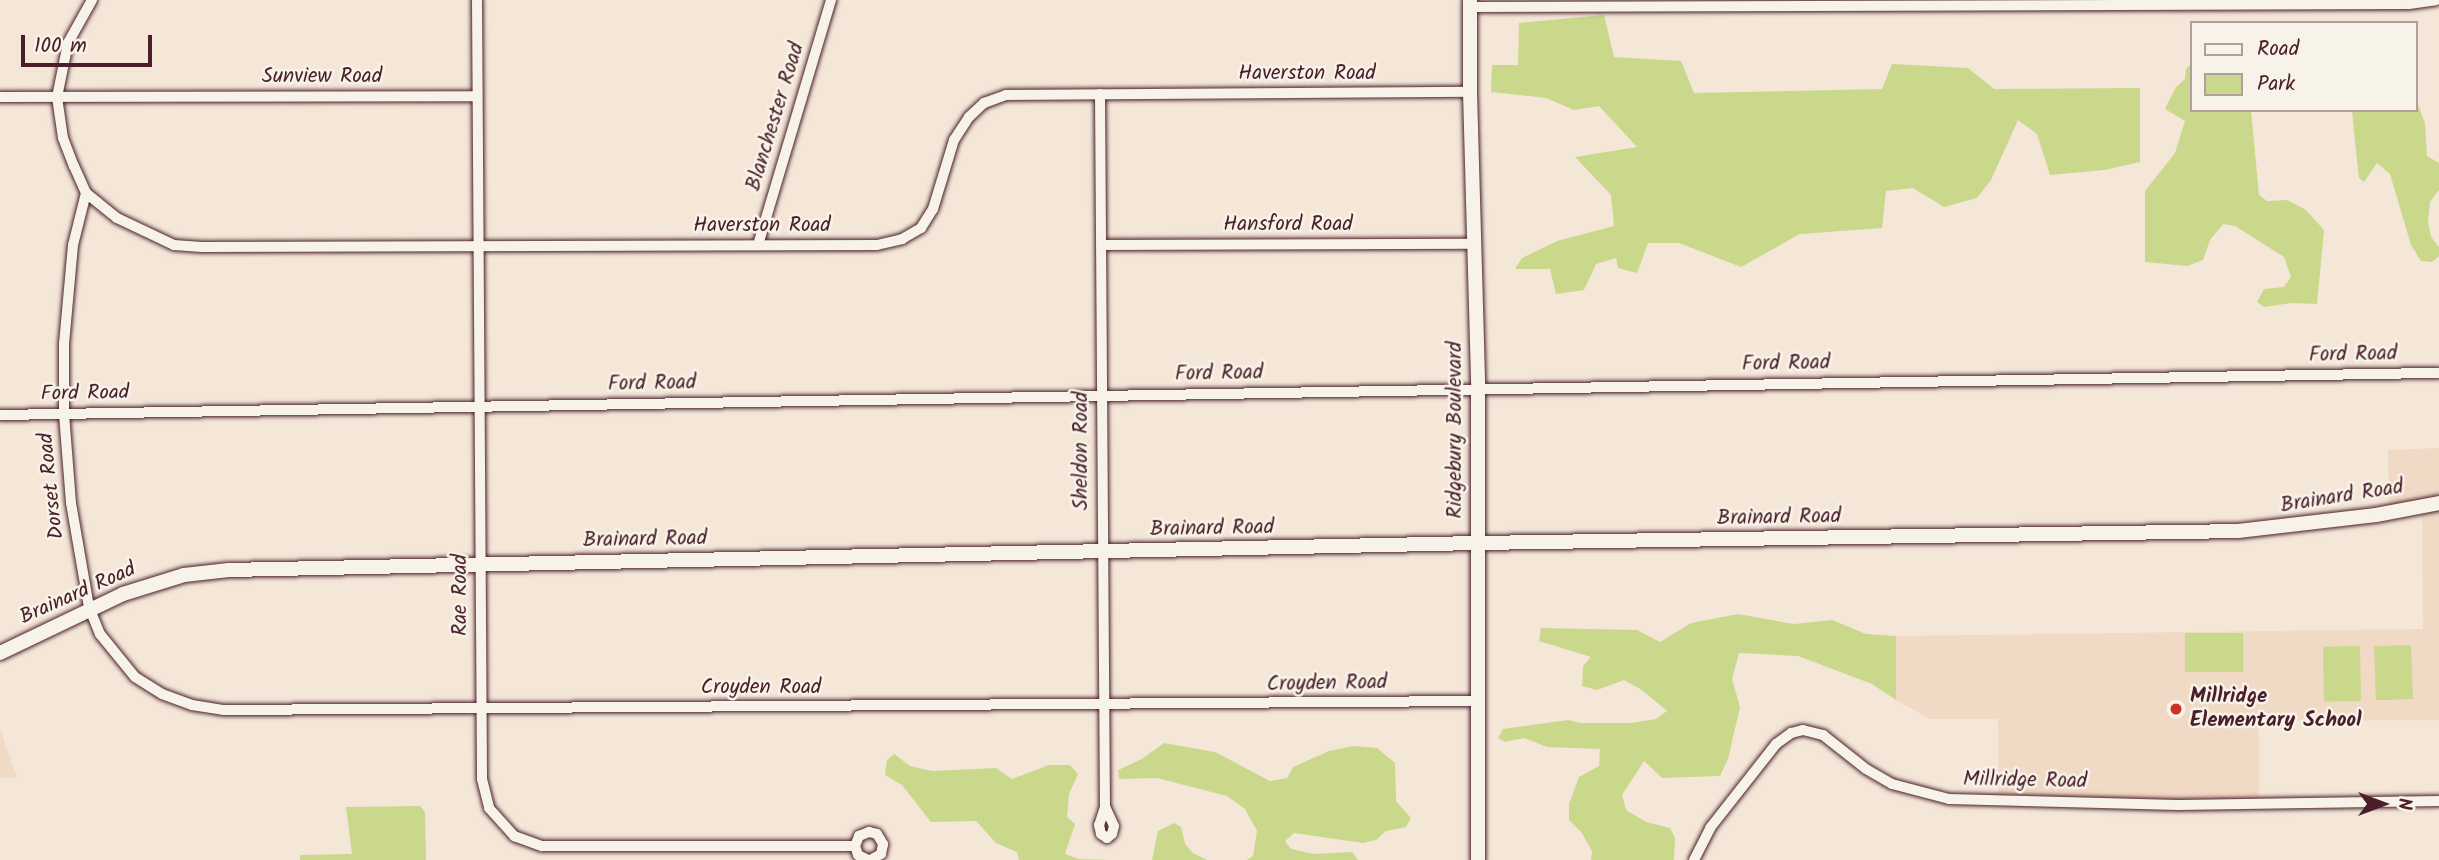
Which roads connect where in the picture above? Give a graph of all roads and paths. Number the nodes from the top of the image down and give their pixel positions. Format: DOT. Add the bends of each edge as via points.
graph roads {
  1 [pos="92,0"];
  2 [pos="477,0"];
  3 [pos="831,0"];
  4 [pos="2436,0"];
  5 [pos="1470,4"];
  6 [pos="1470,92"];
  7 [pos="1100,94"];
  8 [pos="476,96"];
  9 [pos="0,97"];
  10 [pos="57,97"];
  11 [pos="86,192"];
  12 [pos="1101,244"];
  13 [pos="1474,244"];
  14 [pos="477,245"];
  15 [pos="758,245"];
  16 [pos="2439,373"];
  17 [pos="1478,387"];
  18 [pos="1102,396"];
  19 [pos="479,406"];
  20 [pos="64,414"];
  21 [pos="0,415"];
  22 [pos="2439,503"];
  23 [pos="1478,543"];
  24 [pos="1102,553"];
  25 [pos="480,564"];
  26 [pos="89,607"];
  27 [pos="0,653"];
  28 [pos="1478,701"];
  29 [pos="1104,706"];
  30 [pos="481,708"];
  31 [pos="2439,801"];
  32 [pos="1105,807"];
  33 [pos="855,846"];
  34 [pos="869,860"];
  35 [pos="1478,860"];
  36 [pos="1693,860"];
  1 -- 10 [label="street, Haverston Road" via="68,43"];
  2 -- 8 [label="street, Rae Road"];
  3 -- 15 [label="street, Blanchester Road"];
  4 -- 5 [label="street" via="2392,4"];
  5 -- 6 [label="street, Ridgebury Boulevard"];
  6 -- 7 [label="street, Haverston Road"];
  6 -- 13 [label="street, Ridgebury Boulevard"];
  7 -- 12 [label="street, Sheldon Road"];
  7 -- 15 [label="street, Haverston Road" via="1006,95 984,103 954,140 933,209 921,228 902,239 877,245"];
  8 -- 10 [label="street, Sunview Road"];
  8 -- 14 [label="street, Rae Road"];
  9 -- 10 [label="street, Sunview Road"];
  10 -- 11 [label="street, Haverston Road" via="63,138"];
  11 -- 14 [label="street, Haverston Road" via="117,218 174,245"];
  11 -- 20 [label="street, Dorset Road" via="68,295"];
  12 -- 13 [label="street, Hansford Road"];
  12 -- 18 [label="street, Sheldon Road"];
  13 -- 17 [label="street, Ridgebury Boulevard"];
  14 -- 15 [label="street, Haverston Road"];
  14 -- 19 [label="street, Rae Road"];
  16 -- 17 [label="street, Ford Road"];
  17 -- 18 [label="street, Ford Road"];
  17 -- 23 [label="street, Ridgebury Boulevard"];
  18 -- 19 [label="street, Ford Road"];
  18 -- 24 [label="street, Sheldon Road"];
  19 -- 20 [label="street, Ford Road"];
  19 -- 25 [label="street, Rae Road"];
  20 -- 21 [label="street, Ford Road"];
  20 -- 26 [label="street, Dorset Road" via="71,503"];
  22 -- 23 [label="street, Brainard Road" via="2238,531"];
  23 -- 24 [label="street, Brainard Road"];
  23 -- 28 [label="street, Ridgebury Boulevard"];
  24 -- 25 [label="street, Brainard Road"];
  24 -- 29 [label="street, Sheldon Road"];
  25 -- 26 [label="street, Brainard Road" via="206,572 159,581"];
  25 -- 30 [label="street, Rae Road"];
  26 -- 27 [label="street, Brainard Road"];
  26 -- 30 [label="street, Croyden Road" via="100,634 135,677 192,705 223,710"];
  28 -- 29 [label="street, Croyden Road"];
  28 -- 35 [label="street, Ridgebury Boulevard"];
  29 -- 30 [label="street, Croyden Road"];
  29 -- 32 [label="street, Sheldon Road"];
  30 -- 33 [label="street, Rae Road" via="484,795 495,818 522,841 551,847"];
  31 -- 36 [label="street, Millridge Road" via="2178,805 1949,799 1892,784 1823,734 1803,730 1776,744 1710,828"];
  33 -- 34 [label="street, Rae Road" via="859,855"];
  33 -- 34 [label="street, Rae Road" via="862,834 877,834 882,851"];
}
